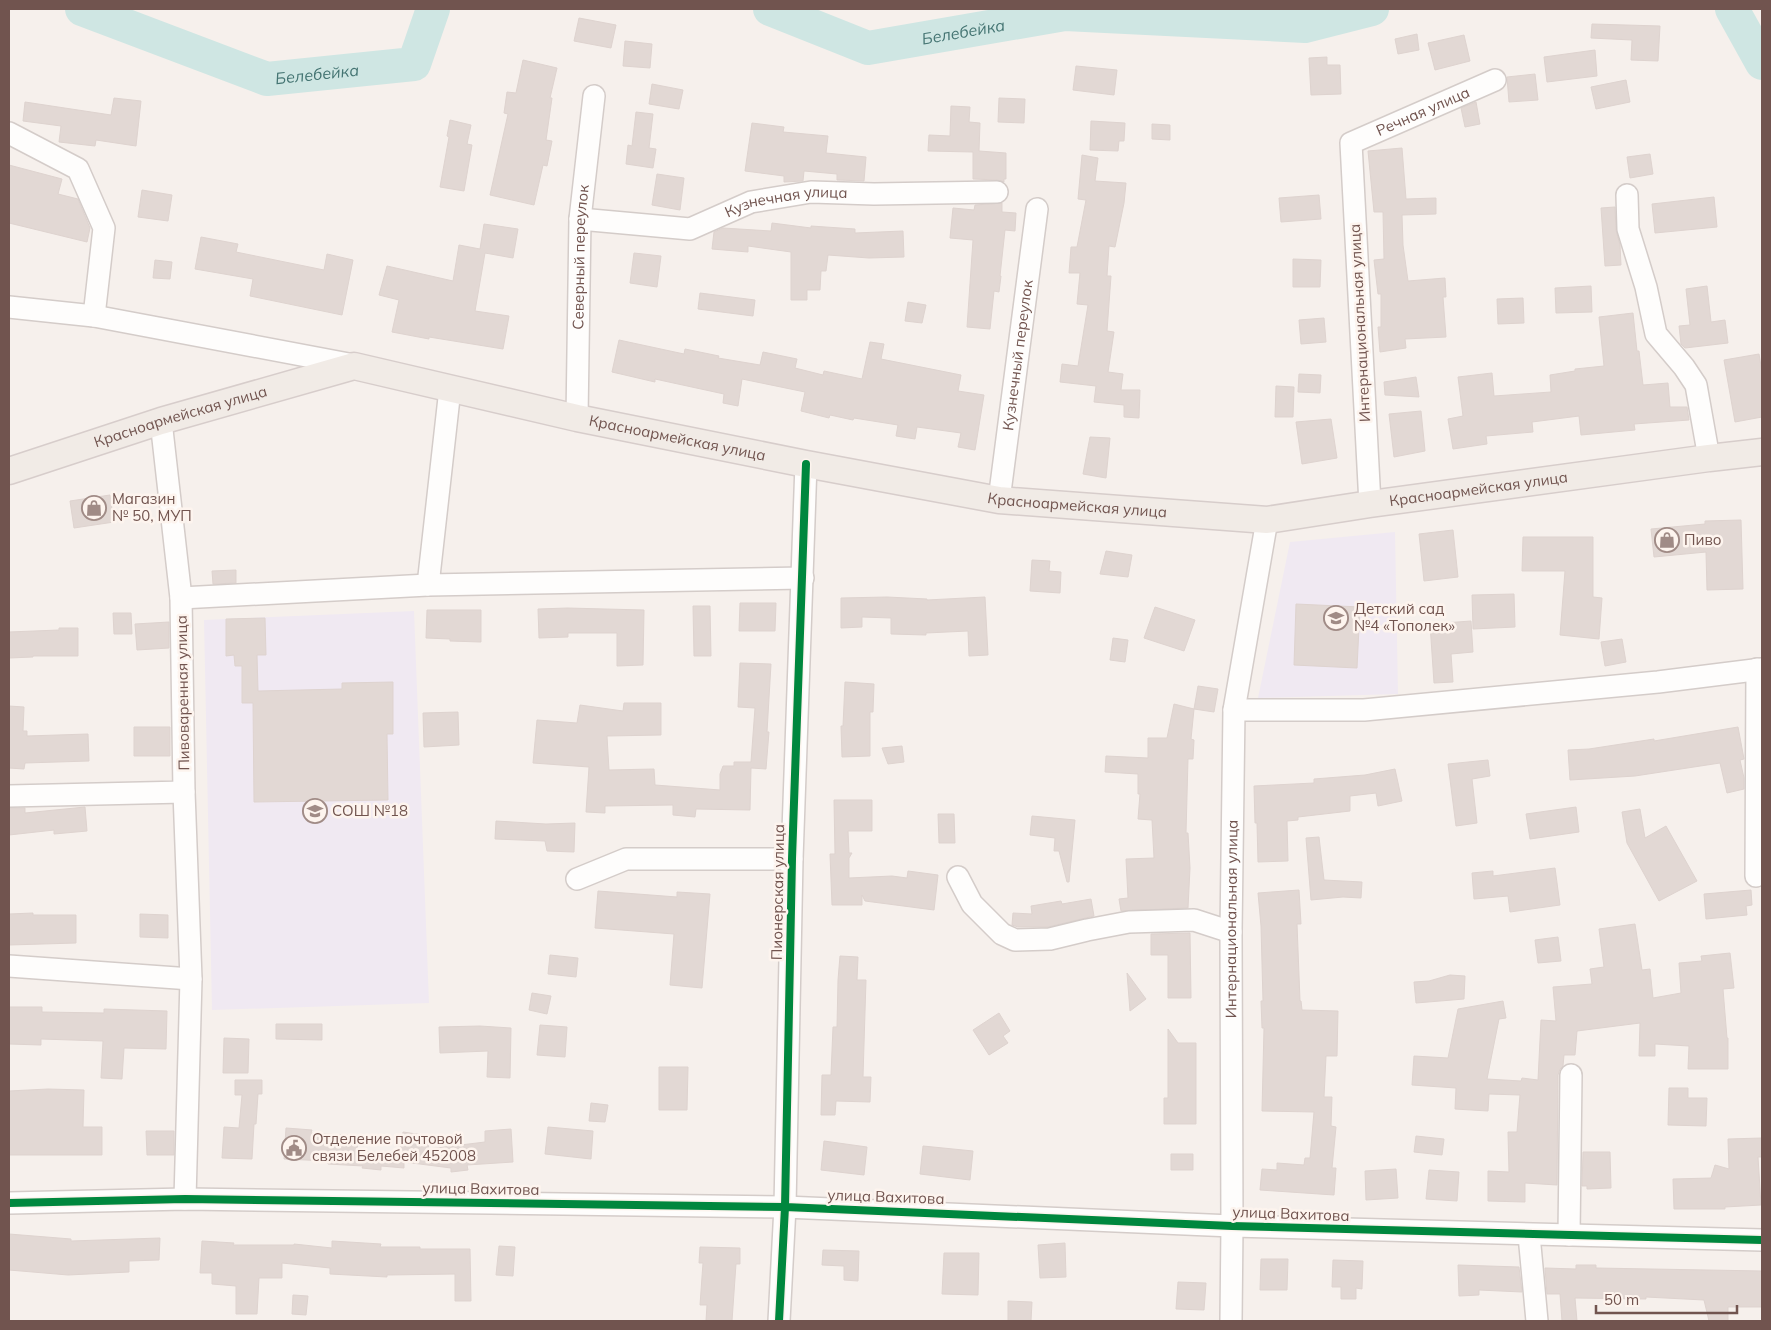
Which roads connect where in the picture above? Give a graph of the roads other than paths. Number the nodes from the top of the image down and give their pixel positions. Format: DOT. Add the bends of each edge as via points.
graph roads {
  1 [pos="1495,80"];
  2 [pos="594,96"];
  3 [pos="9,133"];
  4 [pos="1351,143"];
  5 [pos="997,192"];
  6 [pos="1627,195"];
  7 [pos="1037,209"];
  8 [pos="580,219"];
  9 [pos="9,307"];
  10 [pos="94,316"];
  11 [pos="354,366"];
  12 [pos="450,389"];
  13 [pos="577,418"];
  14 [pos="161,421"];
  15 [pos="1762,452"];
  16 [pos="1709,458"];
  17 [pos="806,464"];
  18 [pos="9,472"];
  19 [pos="999,500"];
  20 [pos="1370,504"];
  21 [pos="1267,520"];
  22 [pos="803,578"];
  23 [pos="428,585"];
  24 [pos="181,598"];
  25 [pos="1760,669"];
  26 [pos="1234,710"];
  27 [pos="184,792"];
  28 [pos="9,796"];
  29 [pos="792,859"];
  30 [pos="1756,876"];
  31 [pos="958,877"];
  32 [pos="577,879"];
  33 [pos="1231,932"];
  34 [pos="9,966"];
  35 [pos="191,979"];
  36 [pos="1571,1075"];
  37 [pos="186,1199"];
  38 [pos="9,1203"];
  39 [pos="785,1207"];
  40 [pos="1232,1226"];
  41 [pos="1529,1235"];
  42 [pos="1569,1235"];
  43 [pos="1762,1240"];
  44 [pos="779,1321"];
  45 [pos="1231,1321"];
  46 [pos="1537,1321"];
  1 -- 4 [label="street, Речная улица"];
  2 -- 8 [label="street, Северный переулок"];
  3 -- 10 [label="street" via="78,169 104,228"];
  4 -- 20 [label="street, Интернациональная улица"];
  5 -- 8 [label="street, Кузнечная улица" via="811,192 752,202 690,229"];
  6 -- 16 [label="street" via="1628,229 1656,334 1696,385"];
  7 -- 19 [label="street, Кузнечный переулок"];
  8 -- 13 [label="street, Северный переулок"];
  9 -- 10 [label="street, Красноармейская улица"];
  10 -- 11 [label="street, Красноармейская улица"];
  11 -- 12 [label="main road, Красноармейская улица"];
  11 -- 14 [label="main road, Красноармейская улица"];
  12 -- 13 [label="main road, Красноармейская улица"];
  12 -- 23 [label="street"];
  13 -- 17 [label="main road, Красноармейская улица"];
  14 -- 18 [label="main road, Красноармейская улица"];
  14 -- 24 [label="street, Пивоваренная улица"];
  15 -- 16 [label="main road, Красноармейская улица"];
  16 -- 20 [label="main road, Красноармейская улица"];
  17 -- 19 [label="main road, Красноармейская улица"];
  17 -- 22 [label="street, Пионерская улица"];
  19 -- 21 [label="main road, Красноармейская улица"];
  20 -- 21 [label="main road, Красноармейская улица"];
  21 -- 26 [label="street, Интернациональная улица"];
  22 -- 23 [label="street"];
  22 -- 29 [label="street, Пионерская улица"];
  23 -- 24 [label="street"];
  24 -- 27 [label="street, Пивоваренная улица"];
  25 -- 26 [label="street" via="1364,710"];
  25 -- 30 [label="street"];
  26 -- 33 [label="street, Интернациональная улица"];
  27 -- 28 [label="street, Пивоваренная улица"];
  27 -- 35 [label="street"];
  29 -- 32 [label="street" via="626,859"];
  29 -- 39 [label="street, Пионерская улица"];
  31 -- 33 [label="street" via="972,904 1002,934 1015,940 1050,939 1128,922 1194,920"];
  33 -- 40 [label="street, Интернациональная улица"];
  34 -- 35 [label="street"];
  35 -- 37 [label="street"];
  36 -- 42 [label="street"];
  37 -- 38 [label="street, улица Вахитова"];
  37 -- 39 [label="street, улица Вахитова"];
  39 -- 40 [label="street, улица Вахитова"];
  39 -- 44 [label="street, Пионерская улица"];
  40 -- 41 [label="street, улица Вахитова"];
  40 -- 45 [label="street, Интернациональная улица"];
  41 -- 42 [label="street, улица Вахитова"];
  41 -- 46 [label="street"];
  42 -- 43 [label="street, улица Вахитова"];
}
